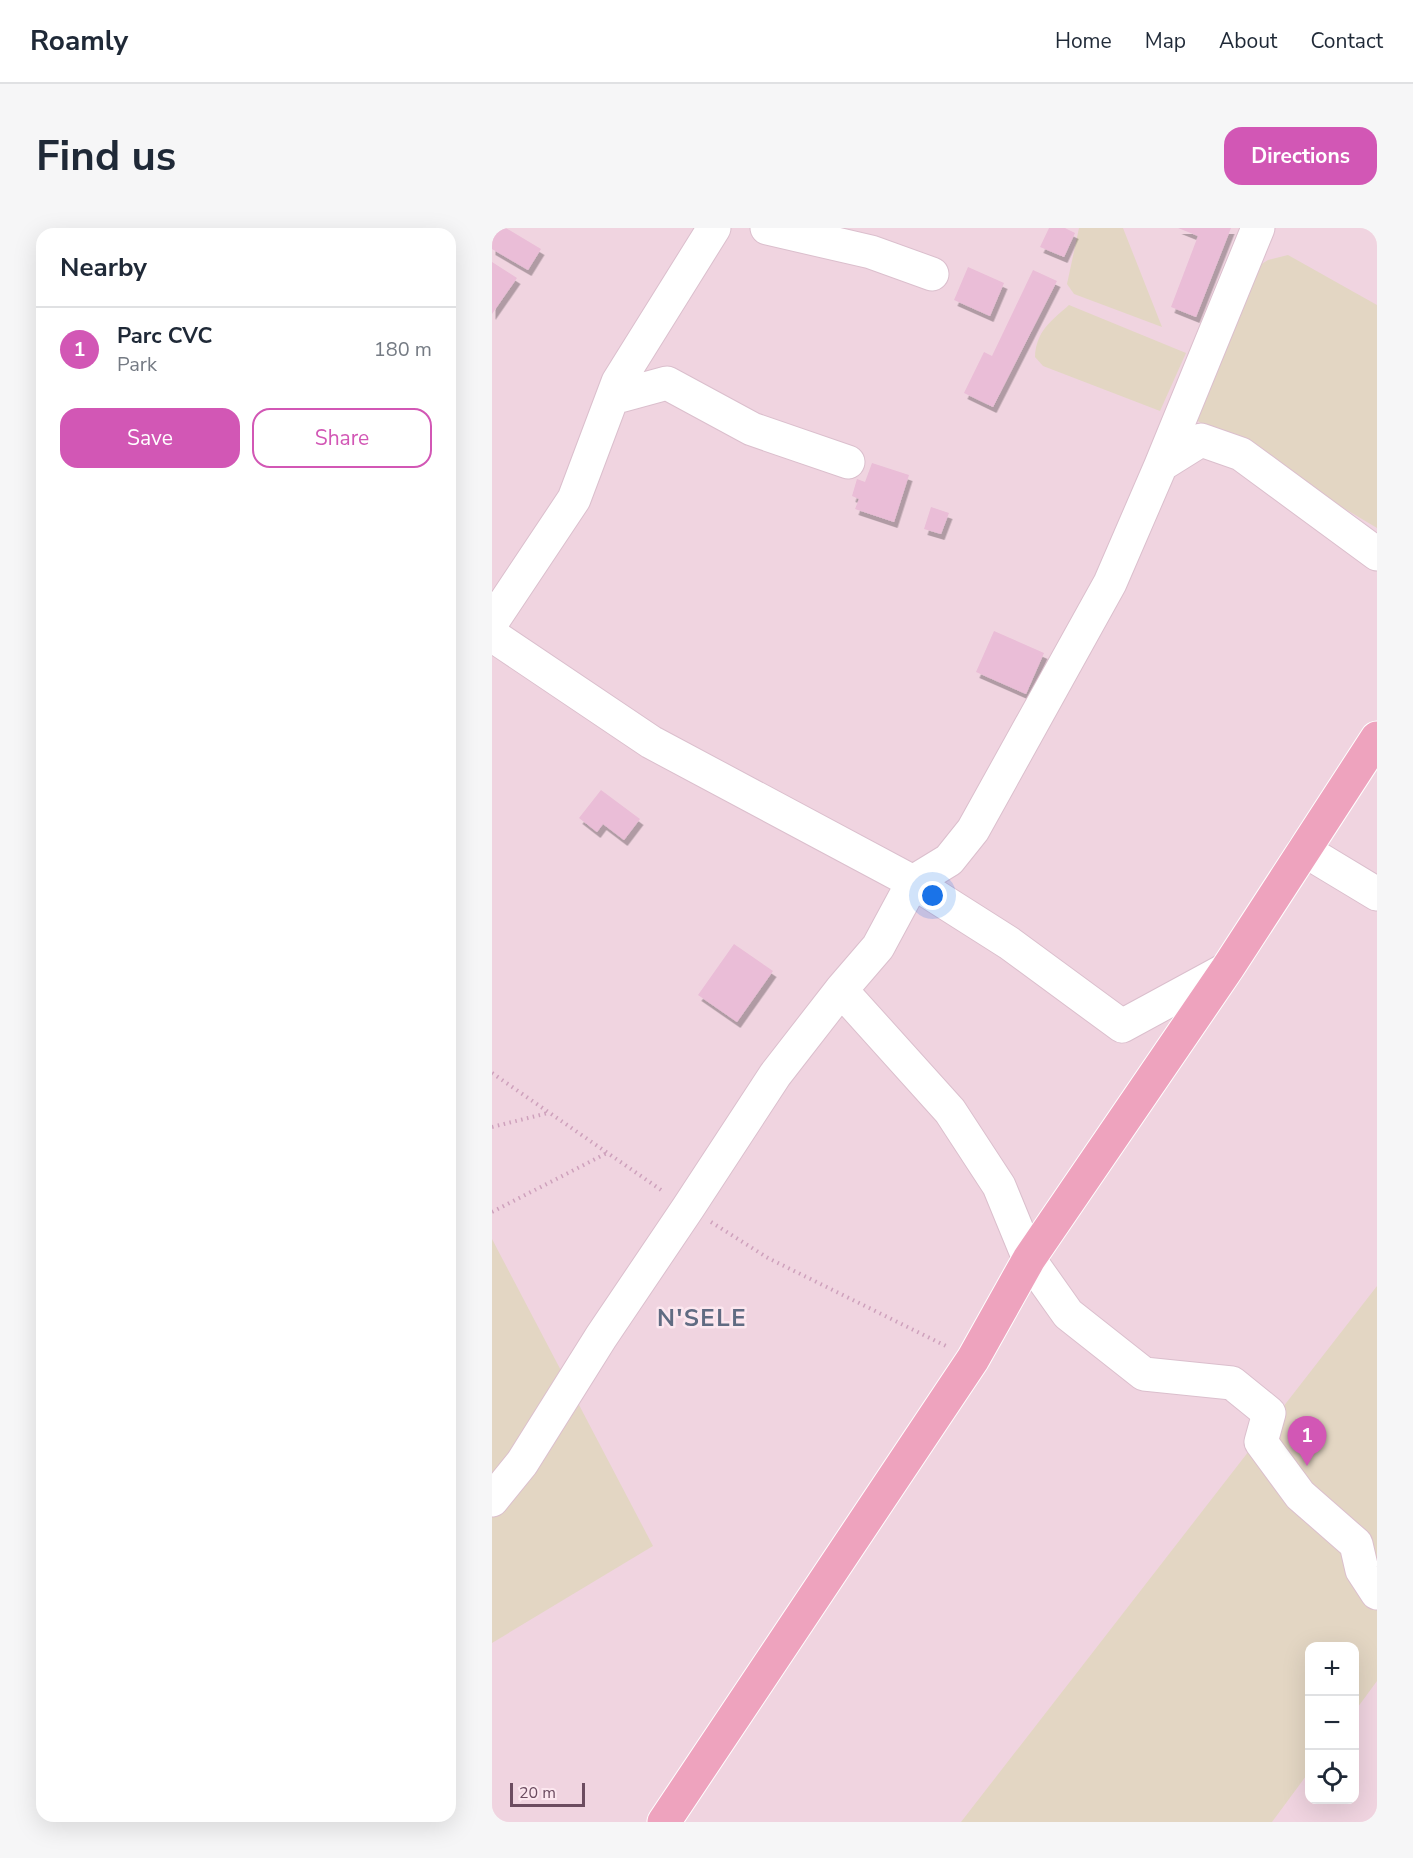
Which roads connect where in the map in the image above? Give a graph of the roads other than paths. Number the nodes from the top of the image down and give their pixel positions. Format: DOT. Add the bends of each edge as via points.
graph roads {
  1 [pos="714,228"];
  2 [pos="767,228"];
  3 [pos="1258,228"];
  4 [pos="932,274"];
  5 [pos="612,398"];
  6 [pos="848,462"];
  7 [pos="1161,465"];
  8 [pos="1377,554"];
  9 [pos="492,622"];
  10 [pos="492,634"];
  11 [pos="1377,738"];
  12 [pos="1304,850"];
  13 [pos="913,882"];
  14 [pos="1377,894"];
  15 [pos="1227,969"];
  16 [pos="842,990"];
  17 [pos="1029,1259"];
  18 [pos="492,1500"];
  19 [pos="1377,1593"];
  20 [pos="664,1822"];
  1 -- 5 [label="street" via="618,382"];
  2 -- 4 [label="street" via="871,252"];
  3 -- 7 [label="street"];
  5 -- 6 [label="street" via="668,383 752,429"];
  5 -- 9 [label="street" via="574,499"];
  7 -- 8 [label="street" via="1201,440 1241,454"];
  7 -- 13 [label="street" via="1110,582 973,830 949,860"];
  10 -- 13 [label="street" via="651,742"];
  11 -- 12 [label="main road"];
  12 -- 14 [label="street"];
  12 -- 15 [label="main road"];
  13 -- 15 [label="street" via="1009,943 1122,1026"];
  13 -- 16 [label="street" via="878,947"];
  15 -- 17 [label="main road"];
  16 -- 17 [label="street" via="950,1110 999,1186"];
  16 -- 18 [label="street" via="775,1076 522,1463"];
  17 -- 19 [label="street" via="1068,1314 1144,1374 1232,1383 1269,1413 1261,1442 1300,1495 1356,1544 1362,1569"];
  17 -- 20 [label="main road" via="973,1359"];
}
